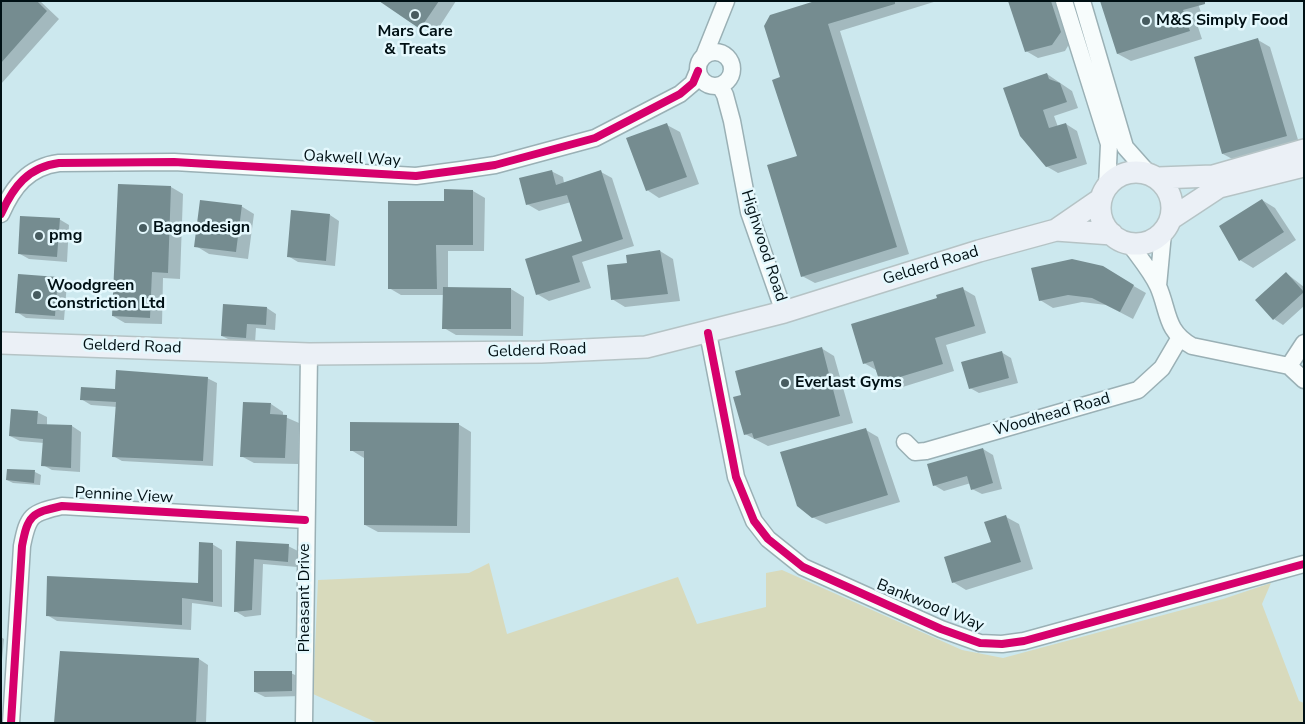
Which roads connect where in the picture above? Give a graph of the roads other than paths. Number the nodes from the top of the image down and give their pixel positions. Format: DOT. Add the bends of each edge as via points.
graph roads {
  1 [pos="726,1"];
  2 [pos="1064,1"];
  3 [pos="1082,1"];
  4 [pos="719,19"];
  5 [pos="701,64"];
  6 [pos="1105,75"];
  7 [pos="723,76"];
  8 [pos="680,94"];
  9 [pos="1096,104"];
  10 [pos="1304,150"];
  11 [pos="1304,166"];
  12 [pos="1153,176"];
  13 [pos="1104,193"];
  14 [pos="1,214"];
  15 [pos="1167,225"];
  16 [pos="1056,230"];
  17 [pos="1121,239"];
  18 [pos="1158,286"];
  19 [pos="784,312"];
  20 [pos="708,333"];
  21 [pos="1179,339"];
  22 [pos="1,343"];
  23 [pos="1304,343"];
  24 [pos="309,354"];
  25 [pos="1289,366"];
  26 [pos="1304,380"];
  27 [pos="905,442"];
  28 [pos="305,520"];
  29 [pos="1304,564"];
  30 [pos="11,723"];
  31 [pos="304,723"];
  1 -- 4 [label="street"];
  2 -- 9 [label="street"];
  3 -- 6 [label="street"];
  4 -- 5 [label="street"];
  4 -- 7 [label="street, Highwood Road"];
  5 -- 7 [label="street" via="702,80"];
  5 -- 7 [label="street" via="715,52"];
  5 -- 8 [label="street, Oakwell Way" via="693,83"];
  6 -- 9 [label="street" via="1095,80"];
  6 -- 12 [label="street" via="1125,147"];
  7 -- 8 [label="street, Oakwell Way" via="694,93"];
  7 -- 19 [label="street, Highwood Road" via="736,98 732,121 749,212"];
  8 -- 14 [label="street, Oakwell Way" via="595,138 496,165 416,176 174,162 44,165 22,179"];
  9 -- 13 [label="street" via="1109,144"];
  10 -- 12 [label="main road, Gelderd Road" via="1214,176"];
  11 -- 15 [label="main road, Gelderd Road" via="1219,186"];
  12 -- 13 [label="main road, Gelderd Road" via="1125,173 1115,179"];
  12 -- 15 [label="main road" via="1168,190 1172,199"];
  13 -- 16 [label="main road, Gelderd Road"];
  13 -- 17 [label="main road" via="1102,218"];
  15 -- 17 [label="main road, Gelderd Road" via="1150,242"];
  15 -- 18 [label="street"];
  16 -- 17 [label="main road, Gelderd Road"];
  16 -- 19 [label="main road, Gelderd Road"];
  17 -- 18 [label="street"];
  18 -- 21 [label="street" via="1170,325"];
  19 -- 20 [label="main road, Gelderd Road"];
  20 -- 24 [label="main road, Gelderd Road" via="646,347 541,352"];
  20 -- 29 [label="street, Bankwood Way" via="736,477 754,520 768,539 803,567 941,629 980,643 1024,641"];
  21 -- 25 [label="street" via="1192,346"];
  21 -- 27 [label="street, Woodhead Road" via="1162,368 1138,390 926,451 915,452"];
  22 -- 24 [label="main road, Gelderd Road"];
  23 -- 25 [label="street"];
  24 -- 28 [label="street, Pheasant Drive"];
  25 -- 26 [label="street"];
  28 -- 30 [label="street, Pennine View" via="62,506 32,515 22,546"];
  28 -- 31 [label="street, Pheasant Drive"];
}
